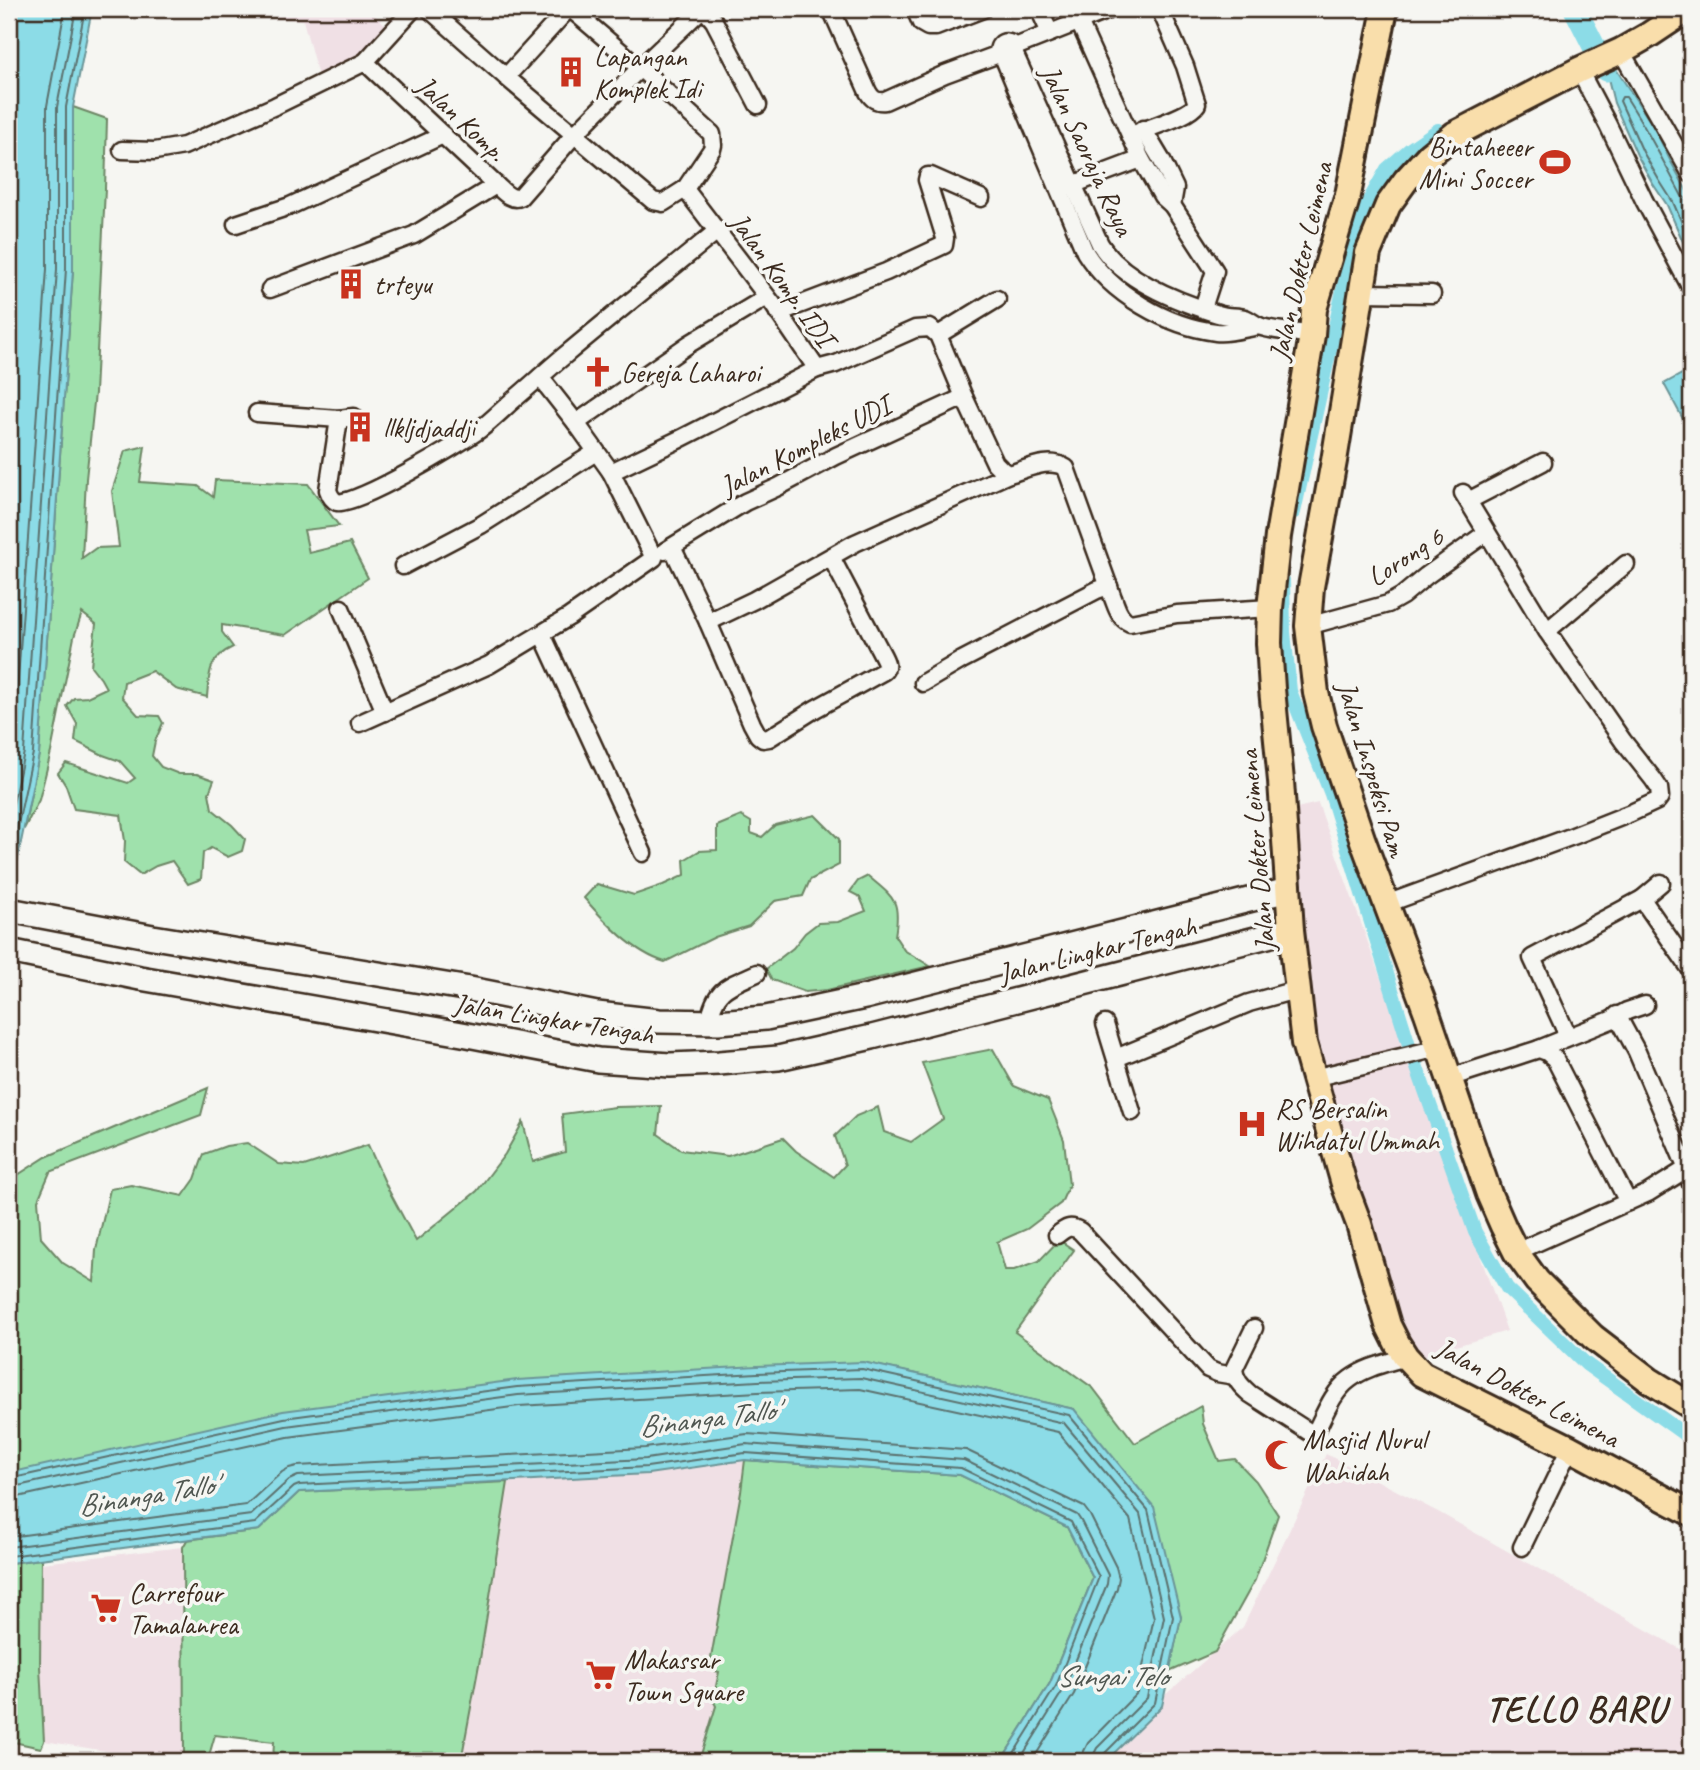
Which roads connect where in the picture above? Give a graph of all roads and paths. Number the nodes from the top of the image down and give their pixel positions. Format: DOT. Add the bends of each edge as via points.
graph roads {
  1 [pos="413,9"];
  2 [pos="429,9"];
  3 [pos="569,9"];
  4 [pos="831,9"];
  5 [pos="915,9"];
  6 [pos="983,9"];
  7 [pos="1039,9"];
  8 [pos="1111,9"];
  9 [pos="1160,9"];
  10 [pos="1385,9"];
  11 [pos="1688,9"];
  12 [pos="706,11"];
  13 [pos="1079,22"];
  14 [pos="1050,33"];
  15 [pos="1621,51"];
  16 [pos="1008,54"];
  17 [pos="365,62"];
  18 [pos="640,68"];
  19 [pos="1579,70"];
  20 [pos="506,77"];
  21 [pos="758,106"];
  22 [pos="1136,133"];
  23 [pos="443,135"];
  24 [pos="574,135"];
  25 [pos="122,149"];
  26 [pos="1141,159"];
  27 [pos="1691,174"];
  28 [pos="496,185"];
  29 [pos="1066,188"];
  30 [pos="685,189"];
  31 [pos="981,198"];
  32 [pos="1172,205"];
  33 [pos="236,224"];
  34 [pos="717,231"];
  35 [pos="1104,250"];
  36 [pos="1088,258"];
  37 [pos="1321,284"];
  38 [pos="1691,288"];
  39 [pos="270,289"];
  40 [pos="1361,293"];
  41 [pos="1432,294"];
  42 [pos="767,297"];
  43 [pos="997,299"];
  44 [pos="1203,308"];
  45 [pos="778,313"];
  46 [pos="1259,326"];
  47 [pos="938,335"];
  48 [pos="1312,335"];
  49 [pos="817,369"];
  50 [pos="540,377"];
  51 [pos="964,397"];
  52 [pos="257,413"];
  53 [pos="576,422"];
  54 [pos="596,452"];
  55 [pos="1543,462"];
  56 [pos="611,472"];
  57 [pos="1009,474"];
  58 [pos="1486,533"];
  59 [pos="672,547"];
  60 [pos="831,556"];
  61 [pos="654,558"];
  62 [pos="1626,564"];
  63 [pos="403,566"];
  64 [pos="1109,586"];
  65 [pos="341,608"];
  66 [pos="1269,608"];
  67 [pos="708,622"];
  68 [pos="1308,626"];
  69 [pos="1547,631"];
  70 [pos="542,634"];
  71 [pos="923,683"];
  72 [pos="385,712"];
  73 [pos="360,723"];
  74 [pos="643,853"];
  75 [pos="1661,883"];
  76 [pos="1287,890"];
  77 [pos="1642,899"];
  78 [pos="1386,904"];
  79 [pos="9,910"];
  80 [pos="1291,930"];
  81 [pos="9,951"];
  82 [pos="1691,970"];
  83 [pos="757,974"];
  84 [pos="1299,989"];
  85 [pos="1645,1005"];
  86 [pos="1617,1016"];
  87 [pos="709,1022"];
  88 [pos="1105,1024"];
  89 [pos="1569,1036"];
  90 [pos="1439,1048"];
  91 [pos="1539,1049"];
  92 [pos="1116,1058"];
  93 [pos="1449,1077"];
  94 [pos="1313,1078"];
  95 [pos="1132,1112"];
  96 [pos="1690,1173"];
  97 [pos="1628,1202"];
  98 [pos="1058,1235"];
  99 [pos="1516,1252"];
  100 [pos="1254,1328"];
  101 [pos="1406,1357"];
  102 [pos="1235,1376"];
  103 [pos="1691,1406"];
  104 [pos="1570,1448"];
  105 [pos="1691,1513"];
  106 [pos="1522,1547"];
  1 -- 17 [label="street"];
  2 -- 20 [label="street, Jalan Komp."];
  3 -- 18 [label="street"];
  3 -- 20 [label="street"];
  4 -- 16 [label="street" via="868,92 877,101"];
  5 -- 6 [label="street" via="928,27"];
  7 -- 14 [label="street"];
  8 -- 13 [label="street"];
  9 -- 22 [label="street" via="1197,104 1190,112"];
  10 -- 37 [label="main road, Jalan Dokter Leimena" via="1348,195"];
  11 -- 15 [label="main road, Jalan Inspeksi Pam"];
  12 -- 18 [label="street, Jalan Komp."];
  12 -- 21 [label="street"];
  13 -- 14 [label="street"];
  13 -- 22 [label="street"];
  14 -- 16 [label="street"];
  15 -- 19 [label="main road, Jalan Inspeksi Pam"];
  15 -- 27 [label="street"];
  16 -- 29 [label="street, Jalan Saoraja Raya"];
  17 -- 23 [label="street, Jalan Komp."];
  17 -- 25 [label="street" via="184,146 155,152"];
  18 -- 24 [label="street, Jalan Komp."];
  18 -- 30 [label="street" via="712,134 712,149"];
  19 -- 38 [label="street"];
  19 -- 40 [label="main road, Jalan Inspeksi Pam" via="1455,134 1429,155 1381,219 1368,253"];
  20 -- 24 [label="street, Jalan Komp."];
  22 -- 26 [label="street"];
  22 -- 32 [label="street" via="1161,159 1175,188"];
  23 -- 28 [label="street, Jalan Komp."];
  23 -- 33 [label="street" via="290,206"];
  24 -- 28 [label="street, Jalan Komp." via="520,197 514,198"];
  24 -- 30 [label="street" via="656,203"];
  26 -- 29 [label="street"];
  26 -- 32 [label="street"];
  28 -- 39 [label="street" via="414,235"];
  29 -- 35 [label="street, Jalan Saoraja Raya"];
  29 -- 36 [label="street, Jalan Saoraja Raya"];
  30 -- 34 [label="street, Jalan Komp. IDI"];
  31 -- 45 [label="street" via="928,176 944,246"];
  32 -- 44 [label="street" via="1215,271"];
  34 -- 42 [label="street, Jalan Komp. IDI"];
  34 -- 50 [label="street"];
  35 -- 36 [label="street"];
  35 -- 44 [label="street, Jalan Saoraja Raya" via="1124,270 1164,294"];
  36 -- 46 [label="street, Jalan Saoraja Raya" via="1120,290 1156,314 1185,326 1218,333"];
  37 -- 40 [label="main road"];
  37 -- 48 [label="main road, Jalan Dokter Leimena"];
  40 -- 41 [label="street"];
  40 -- 68 [label="main road, Jalan Inspeksi Pam"];
  42 -- 45 [label="street, Jalan Komp. IDI"];
  42 -- 53 [label="street" via="688,344"];
  43 -- 47 [label="street"];
  44 -- 46 [label="street, Jalan Saoraja Raya" via="1246,318"];
  45 -- 49 [label="street, Jalan Komp. IDI"];
  46 -- 48 [label="street, Jalan Saoraja Raya"];
  47 -- 49 [label="street, Jalan Komp. IDI" via="930,328 915,329"];
  47 -- 51 [label="street"];
  48 -- 66 [label="main road, Jalan Dokter Leimena"];
  49 -- 56 [label="street"];
  50 -- 52 [label="street" via="460,443 348,502 335,501 328,490 346,418"];
  50 -- 53 [label="street"];
  51 -- 57 [label="street" via="995,463"];
  51 -- 59 [label="street, Jalan Kompleks UDI" via="745,502"];
  53 -- 54 [label="street"];
  54 -- 56 [label="street"];
  54 -- 63 [label="street" via="481,525"];
  55 -- 58 [label="street" via="1466,497"];
  56 -- 61 [label="street"];
  57 -- 60 [label="street"];
  57 -- 64 [label="street" via="1051,462 1066,468"];
  58 -- 68 [label="street, Lorong 6" via="1388,604"];
  58 -- 69 [label="street"];
  59 -- 61 [label="street, Jalan Kompleks UDI"];
  59 -- 67 [label="street"];
  60 -- 67 [label="street"];
  60 -- 67 [label="street" via="886,668 769,738 763,739 751,724"];
  61 -- 70 [label="street, Jalan Kompleks UDI"];
  62 -- 69 [label="street"];
  64 -- 66 [label="street" via="1119,614 1130,623 1177,614"];
  64 -- 71 [label="street"];
  65 -- 72 [label="street"];
  66 -- 76 [label="main road, Jalan Dokter Leimena"];
  68 -- 78 [label="main road, Jalan Inspeksi Pam" via="1324,726"];
  69 -- 78 [label="street" via="1653,779 1660,797 1573,836"];
  70 -- 72 [label="street, Jalan Kompleks UDI" via="489,665"];
  70 -- 74 [label="street"];
  72 -- 73 [label="street, Jalan Kompleks UDI"];
  75 -- 77 [label="street"];
  76 -- 80 [label="main road, Jalan Dokter Leimena"];
  76 -- 87 [label="main road, Jalan Lingkar Tengah" via="865,997 766,1018"];
  77 -- 82 [label="street"];
  77 -- 89 [label="street" via="1532,958"];
  78 -- 90 [label="main road, Jalan Inspeksi Pam"];
  79 -- 87 [label="main road, Jalan Lingkar Tengah" via="597,1014"];
  80 -- 81 [label="main road, Jalan Lingkar Tengah" via="778,1058 670,1065 598,1060"];
  80 -- 84 [label="main road, Jalan Dokter Leimena"];
  83 -- 87 [label="street" via="721,992"];
  84 -- 92 [label="street" via="1249,1003"];
  84 -- 94 [label="main road, Jalan Dokter Leimena"];
  85 -- 86 [label="street"];
  86 -- 89 [label="street"];
  86 -- 96 [label="street"];
  88 -- 92 [label="street"];
  89 -- 91 [label="street"];
  90 -- 93 [label="main road, Jalan Inspeksi Pam"];
  90 -- 94 [label="street"];
  91 -- 93 [label="street"];
  91 -- 97 [label="street" via="1555,1059"];
  92 -- 95 [label="street"];
  93 -- 99 [label="main road, Jalan Inspeksi Pam" via="1489,1194"];
  94 -- 101 [label="main road, Jalan Dokter Leimena" via="1388,1325"];
  96 -- 97 [label="street"];
  97 -- 99 [label="street"];
  98 -- 102 [label="street" via="1071,1227 1080,1231 1208,1369"];
  99 -- 103 [label="main road, Jalan Inspeksi Pam" via="1537,1281 1593,1337"];
  100 -- 102 [label="street" via="1234,1369"];
  101 -- 102 [label="street" via="1366,1369 1348,1380 1314,1435 1250,1394"];
  101 -- 104 [label="main road, Jalan Dokter Leimena" via="1422,1374"];
  104 -- 105 [label="main road, Jalan Dokter Leimena"];
  104 -- 106 [label="street"];
}
